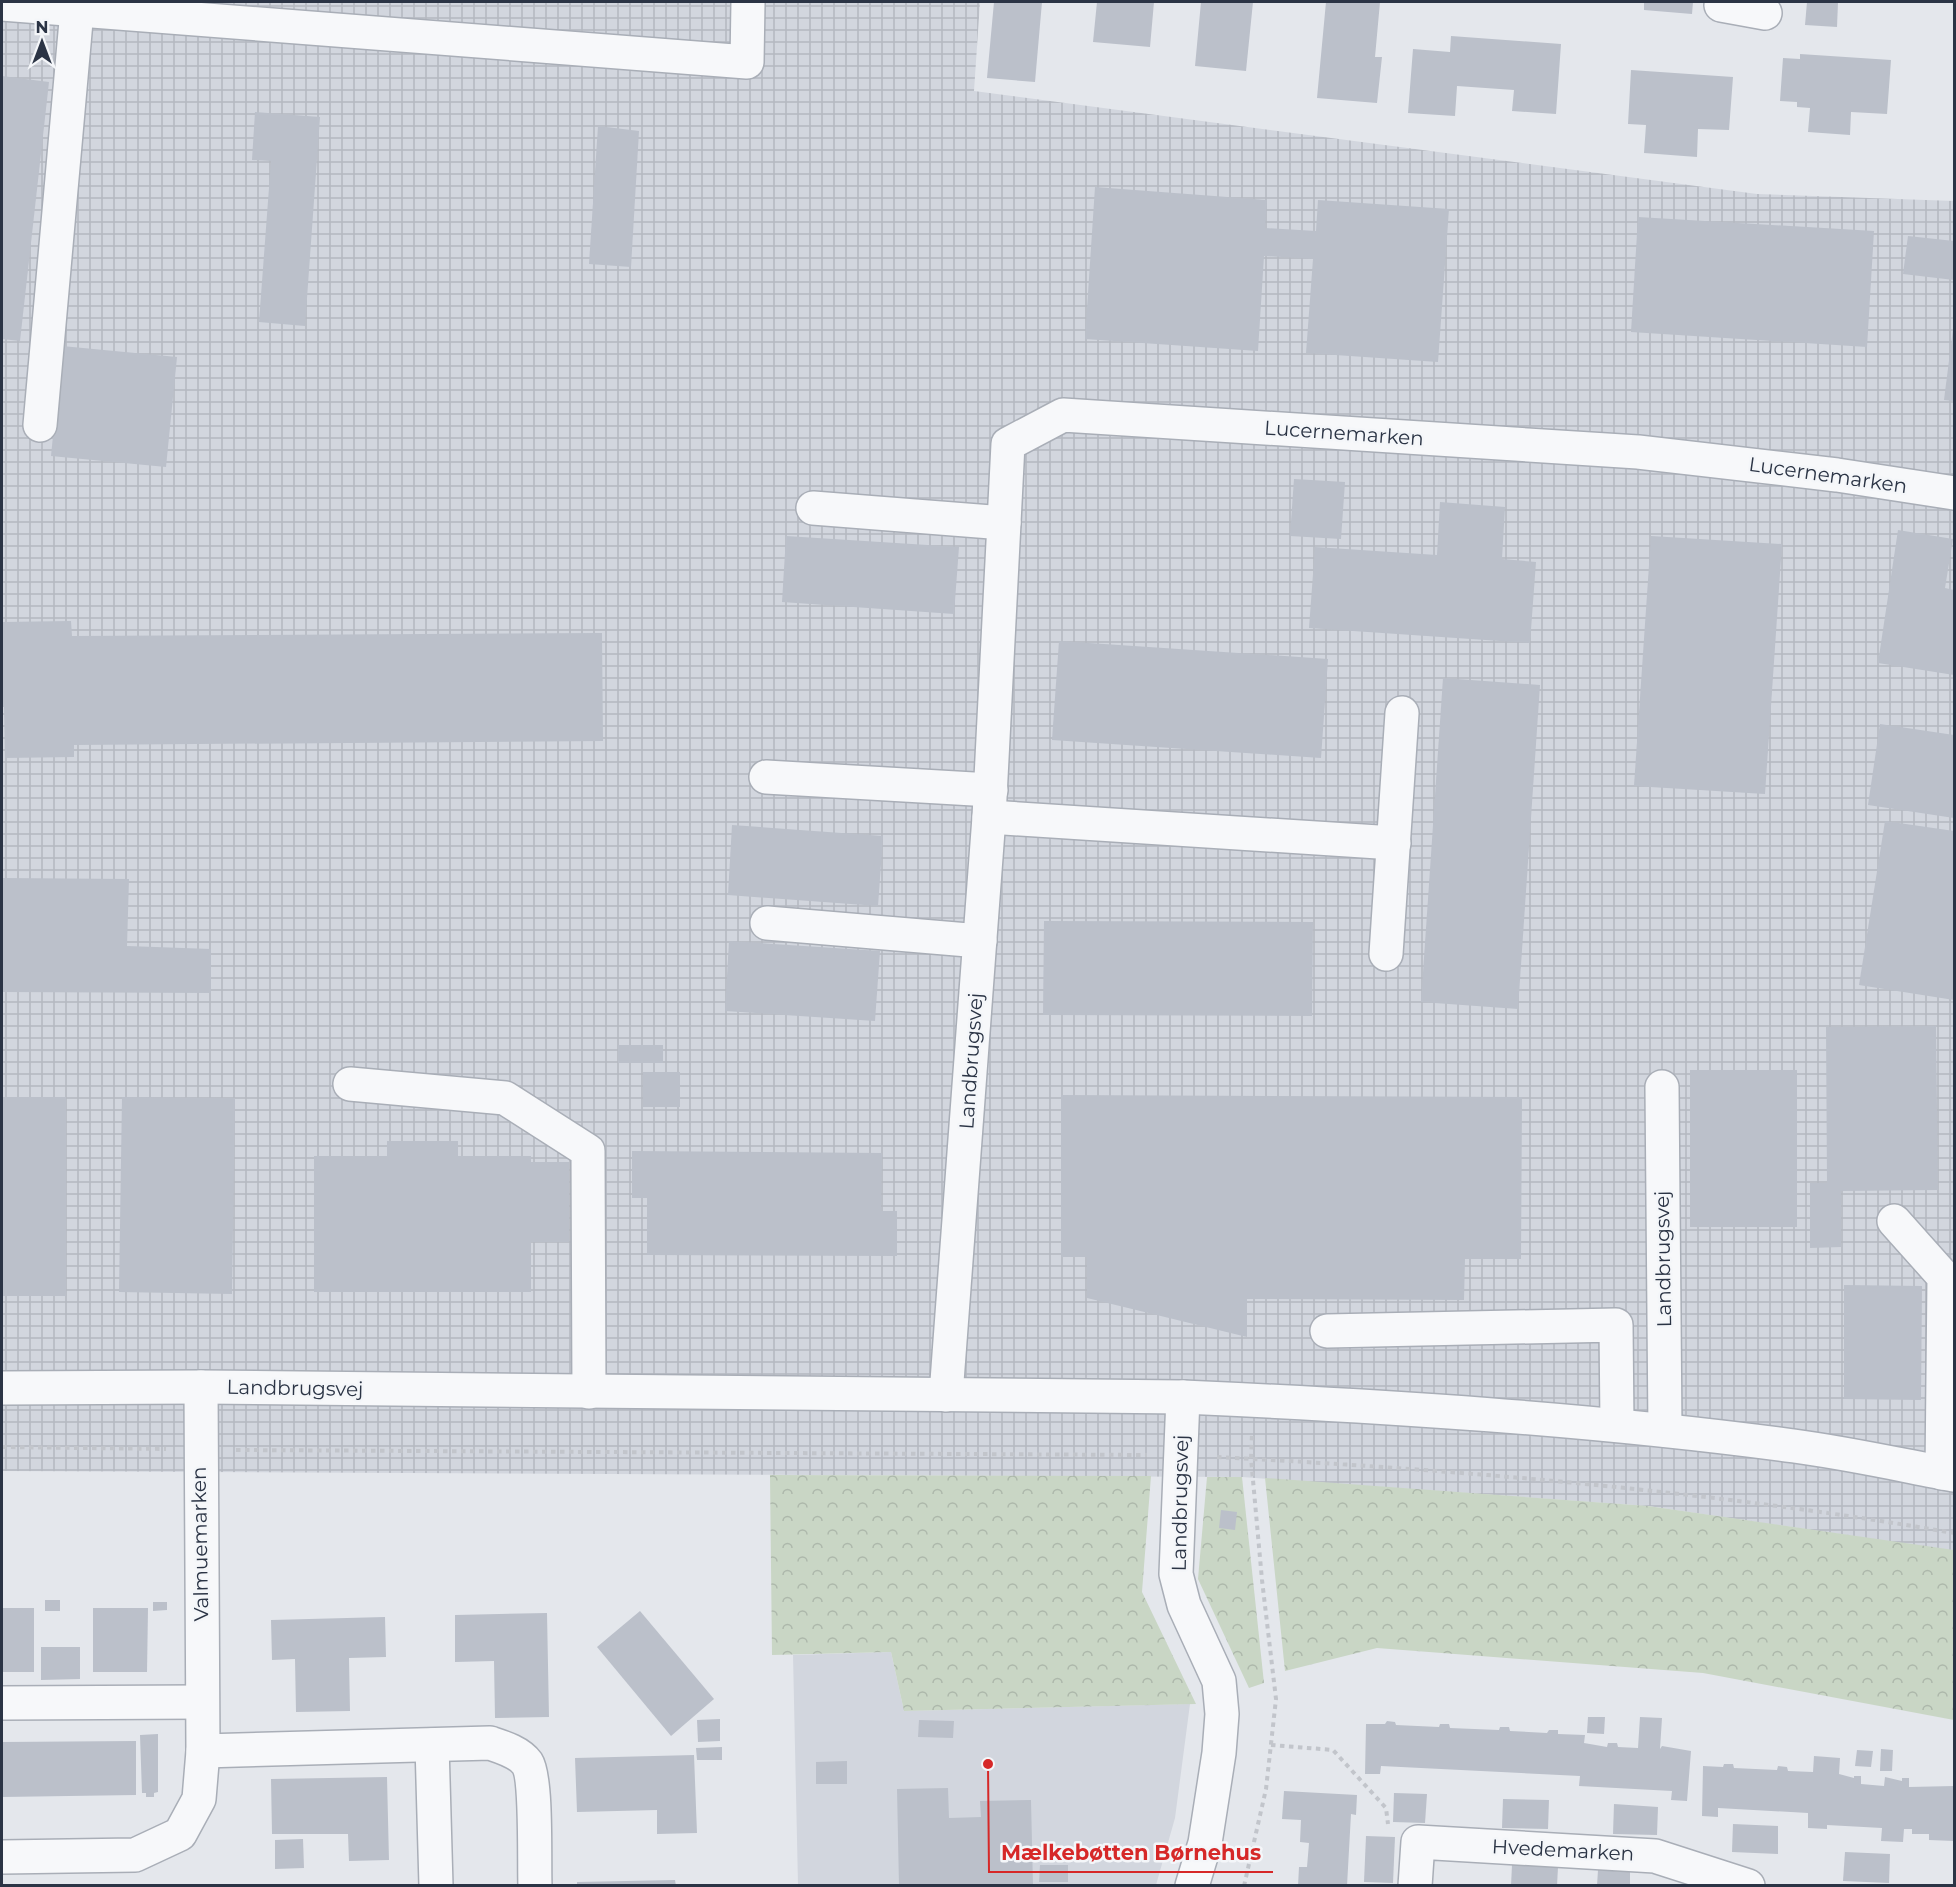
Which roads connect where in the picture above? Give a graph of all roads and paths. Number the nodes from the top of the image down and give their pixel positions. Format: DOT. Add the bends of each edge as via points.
graph roads {
  1 [pos="748,2"];
  2 [pos="1722,2"];
  3 [pos="2,4"];
  4 [pos="77,10"];
  5 [pos="1765,14"];
  6 [pos="40,425"];
  7 [pos="1954,493"];
  8 [pos="813,508"];
  9 [pos="1004,523"];
  10 [pos="1402,713"];
  11 [pos="766,777"];
  12 [pos="990,803"];
  13 [pos="1394,843"];
  14 [pos="767,923"];
  15 [pos="980,941"];
  16 [pos="1386,954"];
  17 [pos="350,1084"];
  18 [pos="1662,1088"];
  19 [pos="1894,1221"];
  20 [pos="1327,1331"];
  21 [pos="201,1387"];
  22 [pos="2,1388"];
  23 [pos="589,1392"];
  24 [pos="946,1395"];
  25 [pos="1183,1397"];
  26 [pos="1253,1400"];
  27 [pos="1617,1425"];
  28 [pos="1665,1430"];
  29 [pos="2,1447"];
  30 [pos="199,1450"];
  31 [pos="1180,1455"];
  32 [pos="1251,1458"];
  33 [pos="1948,1474"];
  34 [pos="1954,1533"];
  35 [pos="202,1702"];
  36 [pos="2,1703"];
  37 [pos="432,1745"];
  38 [pos="1271,1745"];
  39 [pos="203,1751"];
  40 [pos="1418,1842"];
  41 [pos="2,1857"];
  42 [pos="436,1886"];
  43 [pos="535,1886"];
  44 [pos="1192,1886"];
  45 [pos="1244,1886"];
  46 [pos="1415,1886"];
  47 [pos="1748,1886"];
  1 -- 4 [label="street" via="747,62"];
  2 -- 5 [label="street" via="1721,5"];
  3 -- 4 [label="street"];
  4 -- 6 [label="street"];
  7 -- 9 [label="street, Lucernemarken" via="1638,452 1063,415 1008,444"];
  8 -- 9 [label="street"];
  9 -- 12 [label="street, Landbrugsvej"];
  10 -- 13 [label="street"];
  11 -- 12 [label="street"];
  12 -- 13 [label="street"];
  12 -- 15 [label="street, Landbrugsvej"];
  13 -- 16 [label="street"];
  14 -- 15 [label="street"];
  15 -- 24 [label="street, Landbrugsvej"];
  17 -- 23 [label="street" via="505,1098 588,1151"];
  18 -- 28 [label="street, Landbrugsvej"];
  19 -- 33 [label="street, Landbrugsvej" via="1944,1277"];
  20 -- 27 [label="street" via="1616,1325"];
  21 -- 22 [label="street, Landbrugsvej"];
  21 -- 23 [label="street, Landbrugsvej"];
  21 -- 30 [label="street, Valmuemarken"];
  23 -- 24 [label="street, Landbrugsvej"];
  24 -- 25 [label="street, Landbrugsvej"];
  25 -- 26 [label="street, Landbrugsvej"];
  25 -- 31 [label="street, Landbrugsvej"];
  26 -- 27 [label="street, Landbrugsvej"];
  26 -- 32 [label="path"];
  27 -- 28 [label="street, Landbrugsvej"];
  28 -- 33 [label="street, Landbrugsvej" via="1796,1446"];
  29 -- 30 [label="path"];
  30 -- 31 [label="path"];
  30 -- 35 [label="street, Valmuemarken"];
  31 -- 32 [label="path"];
  31 -- 44 [label="street, Landbrugsvej" via="1176,1574 1184,1605 1219,1681 1222,1714 1205,1843"];
  32 -- 34 [label="path" via="1611,1486"];
  32 -- 38 [label="path" via="1276,1699"];
  35 -- 36 [label="street"];
  35 -- 39 [label="street, Valmuemarken"];
  37 -- 39 [label="street"];
  37 -- 42 [label="street"];
  37 -- 43 [label="street" via="490,1743 510,1750 527,1763 532,1785"];
  38 -- 40 [label="path" via="1333,1750 1386,1808 1389,1829"];
  38 -- 45 [label="path" via="1266,1789"];
  39 -- 41 [label="street, Valmuemarken" via="200,1798 180,1834 135,1855"];
  40 -- 46 [label="street"];
  40 -- 47 [label="street, Hvedemarken" via="1655,1856"];
}
